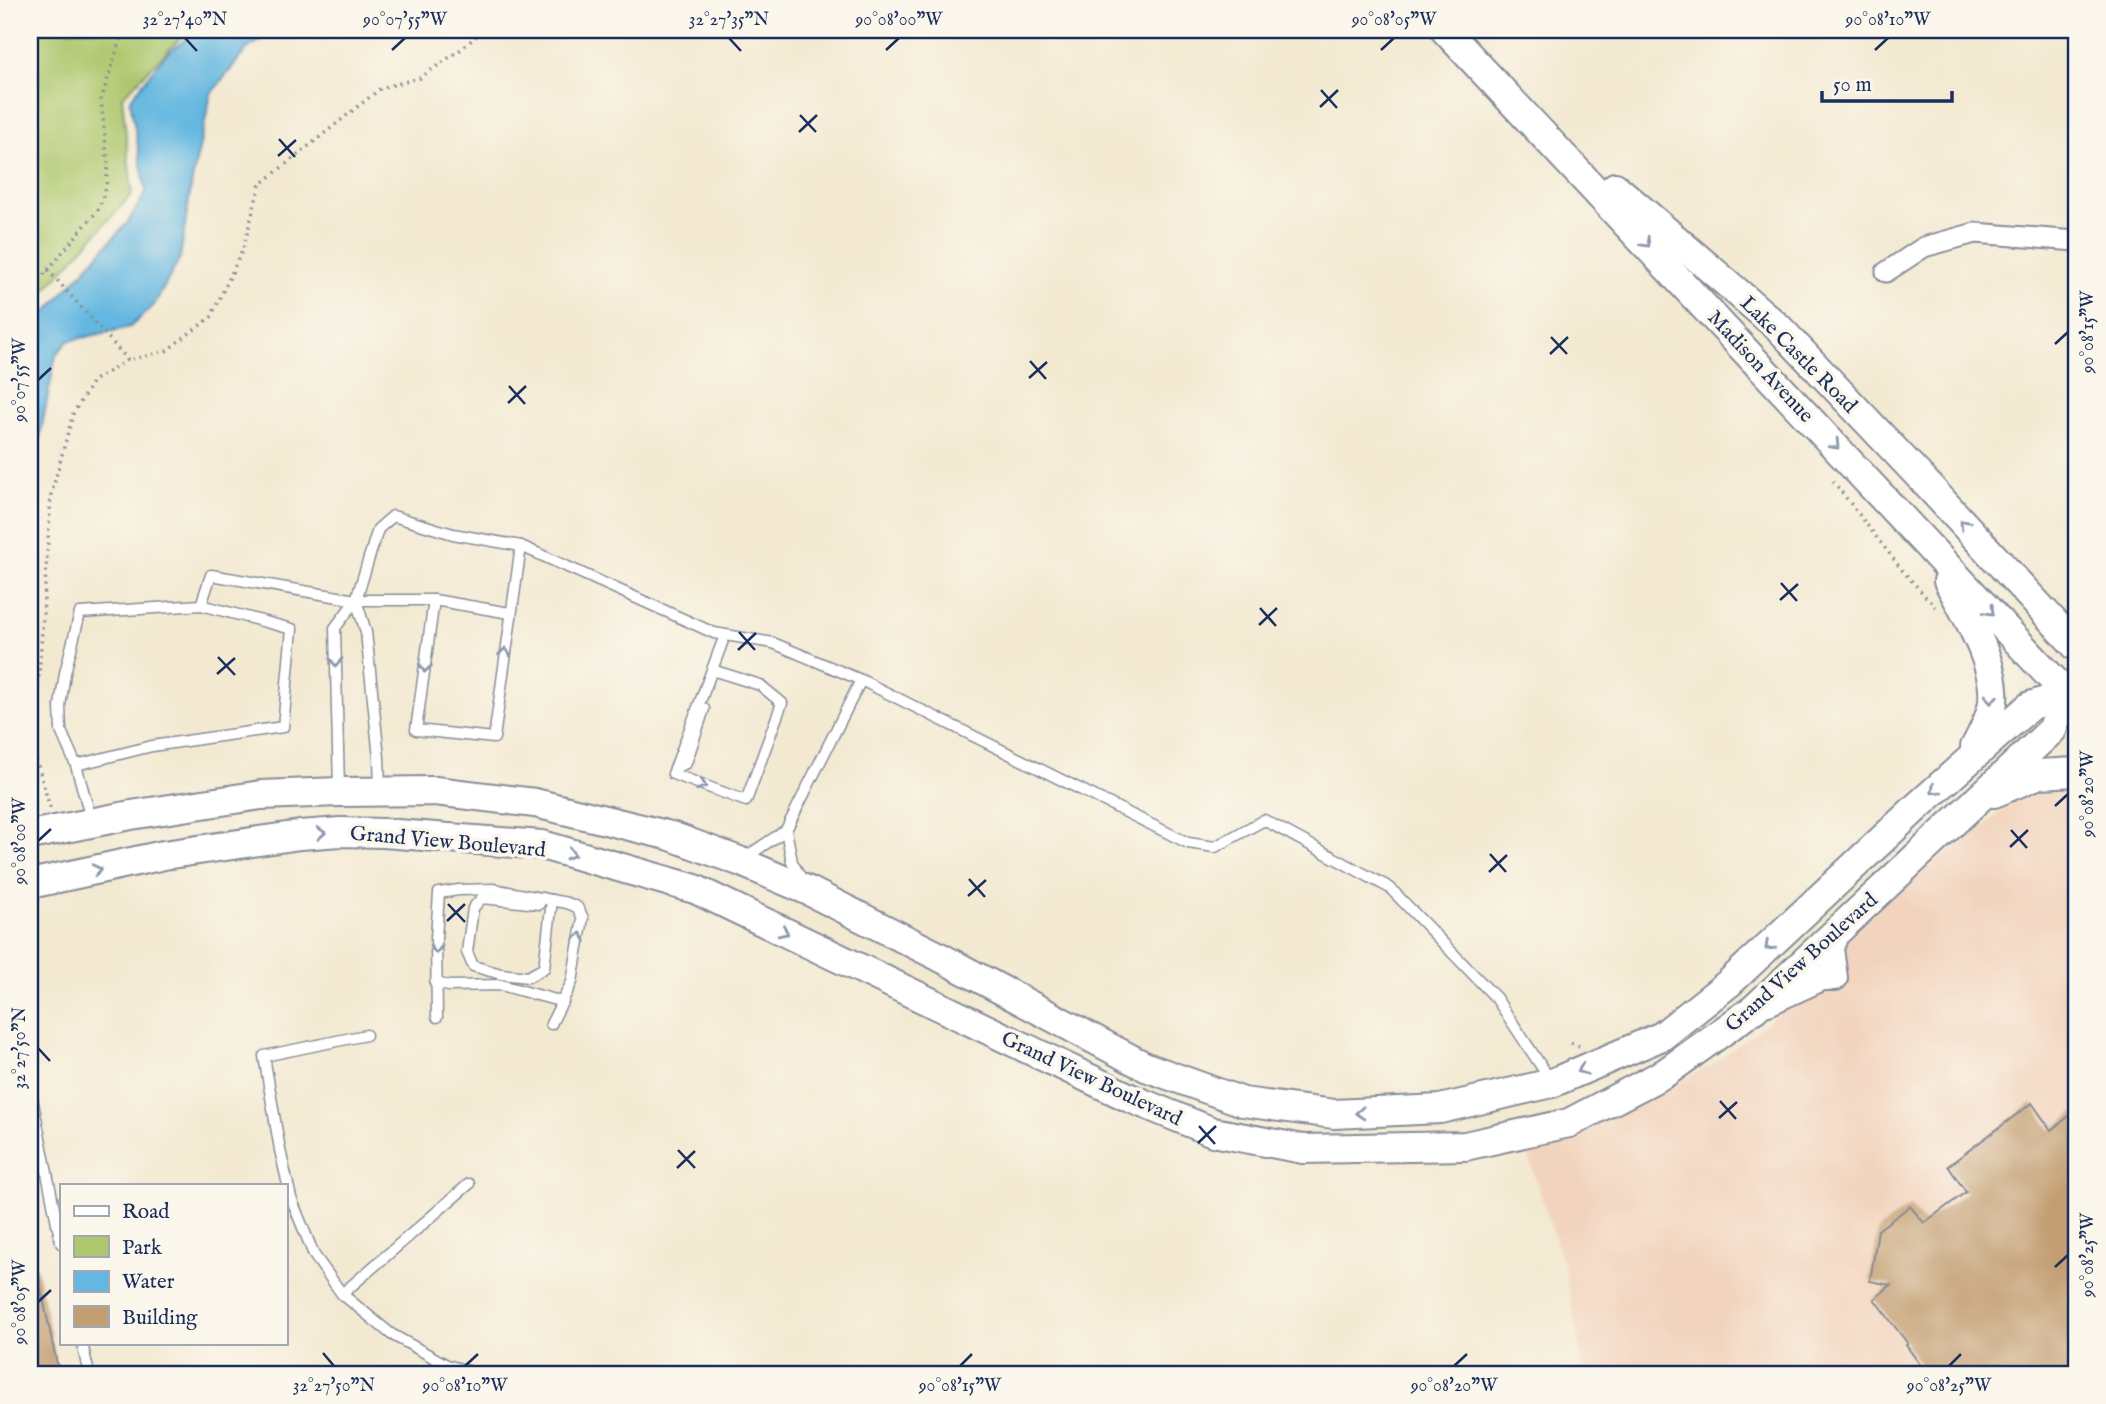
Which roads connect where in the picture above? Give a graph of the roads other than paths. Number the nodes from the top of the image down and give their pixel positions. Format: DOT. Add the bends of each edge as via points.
graph roads {
  1 [pos="1445,30"];
  2 [pos="1499,87"];
  3 [pos="2076,242"];
  4 [pos="1886,272"];
  5 [pos="521,546"];
  6 [pos="1930,547"];
  7 [pos="356,600"];
  8 [pos="434,600"];
  9 [pos="2038,604"];
  10 [pos="201,605"];
  11 [pos="2076,612"];
  12 [pos="510,613"];
  13 [pos="725,635"];
  14 [pos="2076,646"];
  15 [pos="712,670"];
  16 [pos="862,680"];
  17 [pos="2073,695"];
  18 [pos="1967,761"];
  19 [pos="76,765"];
  20 [pos="2076,772"];
  21 [pos="380,791"];
  22 [pos="339,792"];
  23 [pos="1979,799"];
  24 [pos="92,823"];
  25 [pos="786,830"];
  26 [pos="30,835"];
  27 [pos="739,861"];
  28 [pos="30,884"];
  29 [pos="808,891"];
  30 [pos="547,899"];
  31 [pos="435,983"];
  32 [pos="563,1002"];
  33 [pos="437,1017"];
  34 [pos="551,1024"];
  35 [pos="366,1035"];
  36 [pos="1552,1083"];
  37 [pos="30,1087"];
  38 [pos="31,1101"];
  39 [pos="469,1184"];
  40 [pos="60,1238"];
  41 [pos="342,1294"];
  42 [pos="82,1344"];
  43 [pos="89,1374"];
  44 [pos="478,1374"];
  1 -- 2 [label="main road, Madison Avenue"];
  2 -- 6 [label="main road, Madison Avenue, one-way"];
  9 -- 2 [label="main road, Lake Castle Road, one-way" via="1779,328"];
  3 -- 4 [label="street" via="1975,233 1924,247"];
  5 -- 7 [label="lane" via="453,534 393,516 378,529"];
  5 -- 12 [label="lane"];
  5 -- 13 [label="lane"];
  6 -- 17 [label="main road, Madison Avenue, one-way"];
  6 -- 18 [label="main road, one-way" via="1976,633 1991,676 1993,702"];
  7 -- 8 [label="lane"];
  7 -- 10 [label="lane" via="211,575"];
  7 -- 21 [label="lane" via="366,632"];
  7 -- 22 [label="lane, one-way" via="335,628"];
  8 -- 12 [label="lane"];
  8 -- 12 [label="lane, one-way" via="416,730 494,738"];
  9 -- 11 [label="main road"];
  9 -- 14 [label="main road, Lake Castle Road"];
  10 -- 19 [label="lane" via="80,613 60,706 61,731"];
  10 -- 19 [label="lane" via="292,629 284,727 152,746"];
  13 -- 15 [label="lane"];
  13 -- 16 [label="lane" via="774,643"];
  15 -- 15 [label="lane, one-way" via="673,775 746,801 782,703 760,685"];
  16 -- 25 [label="lane"];
  16 -- 36 [label="lane" via="1188,843 1214,847 1264,820 1390,888 1496,999"];
  17 -- 18 [label="main road, Grand View Boulevard" via="2030,706"];
  17 -- 23 [label="main road, Grand View Boulevard" via="2052,730"];
  18 -- 36 [label="main road, Grand View Boulevard, one-way" via="1729,983 1661,1036"];
  19 -- 24 [label="lane"];
  20 -- 23 [label="main road" via="2039,774"];
  21 -- 22 [label="main road, Grand View Boulevard"];
  21 -- 27 [label="main road, Grand View Boulevard" via="435,791 535,803 671,836"];
  22 -- 24 [label="main road, Grand View Boulevard" via="261,795"];
  28 -- 23 [label="main road, Grand View Boulevard, one-way" via="164,855 300,835 384,833 542,845 695,889 1130,1098 1213,1132 1303,1149 1465,1146 1569,1123 1665,1073 1754,1009"];
  24 -- 26 [label="main road, Grand View Boulevard"];
  25 -- 27 [label="lane"];
  25 -- 29 [label="lane" via="792,862"];
  27 -- 29 [label="main road, Grand View Boulevard"];
  36 -- 29 [label="main road, Grand View Boulevard, one-way" via="1440,1109 1334,1114 1243,1102 1146,1067"];
  30 -- 30 [label="lane" via="539,904 482,898 473,908 467,952 473,966 528,977 544,968"];
  30 -- 31 [label="lane, one-way" via="493,889 439,893"];
  32 -- 30 [label="lane, one-way" via="572,982 583,918 577,907"];
  31 -- 32 [label="lane" via="500,985"];
  31 -- 33 [label="lane"];
  32 -- 34 [label="lane"];
  35 -- 41 [label="lane" via="264,1056 292,1198 314,1255"];
  37 -- 38 [label="lane"];
  38 -- 40 [label="lane"];
  39 -- 41 [label="lane"];
  41 -- 44 [label="lane" via="390,1335 447,1365"];
  42 -- 43 [label="lane"];
}
